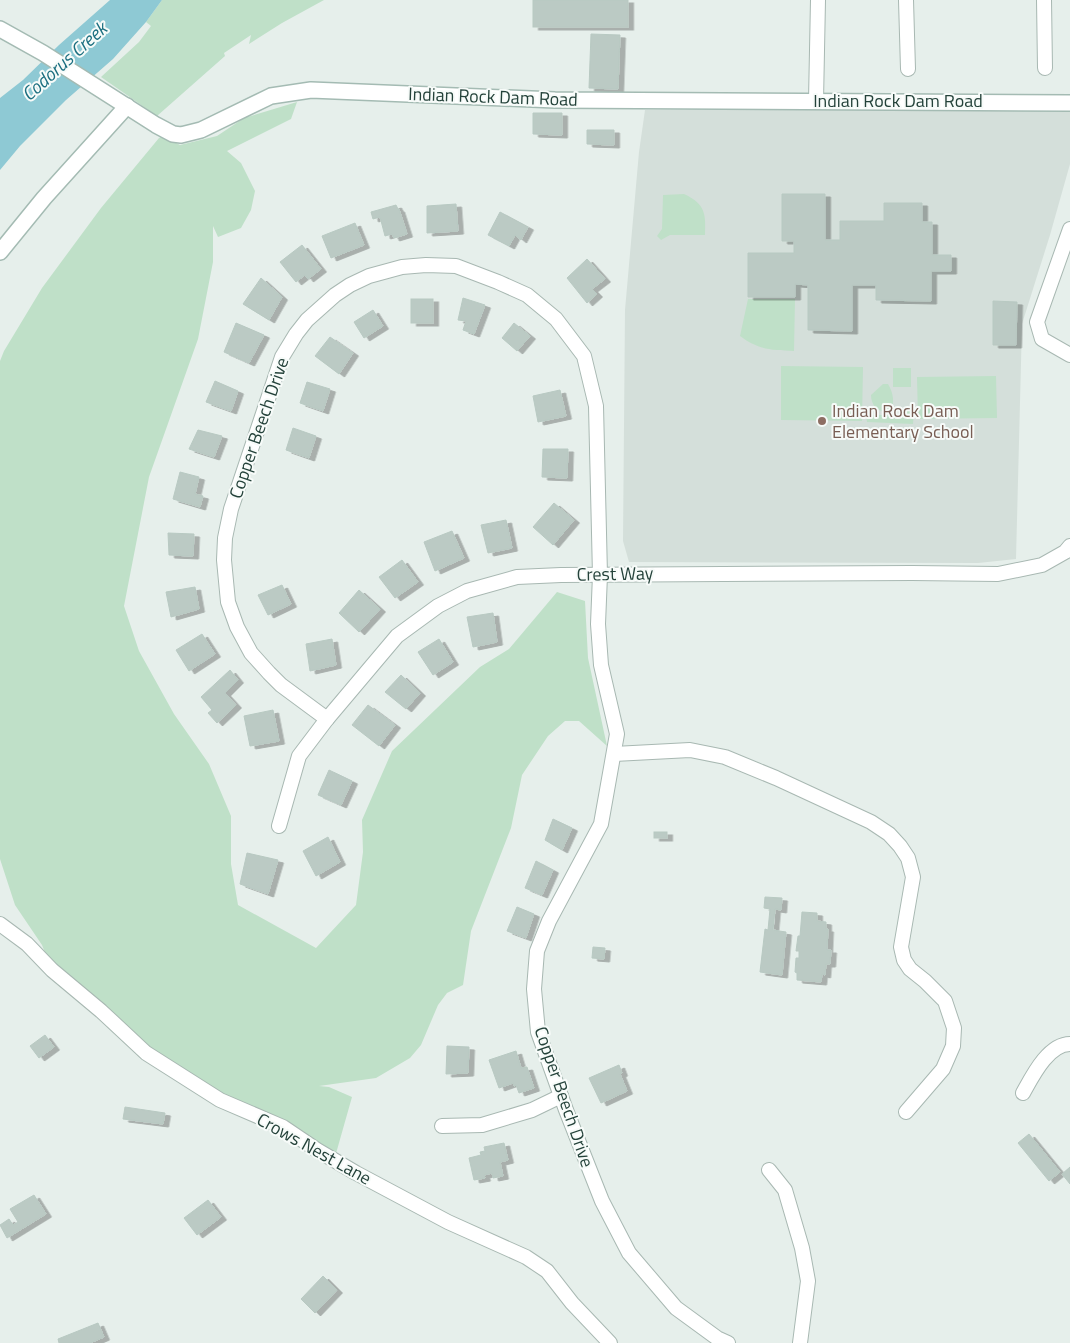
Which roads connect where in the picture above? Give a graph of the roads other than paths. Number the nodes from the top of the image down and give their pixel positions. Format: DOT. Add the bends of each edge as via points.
graph roads {
  1 [pos="818,0"];
  2 [pos="906,0"];
  3 [pos="1044,0"];
  4 [pos="0,29"];
  5 [pos="1045,68"];
  6 [pos="908,69"];
  7 [pos="816,101"];
  8 [pos="1070,103"];
  9 [pos="127,106"];
  10 [pos="1070,229"];
  11 [pos="0,252"];
  12 [pos="1070,355"];
  13 [pos="1070,546"];
  14 [pos="600,575"];
  15 [pos="327,719"];
  16 [pos="614,754"];
  17 [pos="279,826"];
  18 [pos="0,924"];
  19 [pos="1070,1044"];
  20 [pos="1023,1094"];
  21 [pos="561,1096"];
  22 [pos="906,1112"];
  23 [pos="442,1126"];
  24 [pos="769,1170"];
  25 [pos="610,1343"];
  26 [pos="728,1343"];
  27 [pos="800,1343"];
  1 -- 7 [label="street"];
  2 -- 6 [label="street"];
  3 -- 5 [label="street"];
  4 -- 9 [label="street"];
  7 -- 8 [label="street, Indian Rock Dam Road"];
  7 -- 9 [label="street, Indian Rock Dam Road" via="555,100 312,90 271,96 201,130 182,135 173,134"];
  9 -- 11 [label="street"];
  10 -- 12 [label="street" via="1037,322 1042,339"];
  13 -- 14 [label="street, Crest Way" via="1042,565 998,574"];
  14 -- 15 [label="street, Crest Way" via="517,577 467,590 438,606 397,636"];
  14 -- 15 [label="street, Copper Beech Drive" via="596,406 584,356 556,319 527,295 456,266 402,267 350,285 307,320 282,357 231,509 225,538 228,602 237,627 257,660 281,686"];
  14 -- 16 [label="street, Copper Beech Drive" via="598,624 601,665 617,734"];
  15 -- 17 [label="street, Crest Way" via="299,756"];
  16 -- 21 [label="street, Copper Beech Drive" via="601,824 549,921 537,951 534,989 538,1032"];
  16 -- 22 [label="street" via="690,750 725,757 846,809 871,822 900,846 908,858 913,877 901,947 904,960 945,1001 954,1028 953,1046 944,1069"];
  18 -- 25 [label="street, Crows Nest Lane" via="27,944 146,1053 220,1100 283,1127 381,1186 448,1222 526,1257 547,1271"];
  19 -- 20 [label="street" via="1052,1051 1036,1070"];
  21 -- 23 [label="street" via="532,1110 482,1125"];
  21 -- 26 [label="street, Copper Beech Drive" via="602,1201 628,1253 676,1308"];
  24 -- 27 [label="street" via="785,1190 808,1281"];
}
